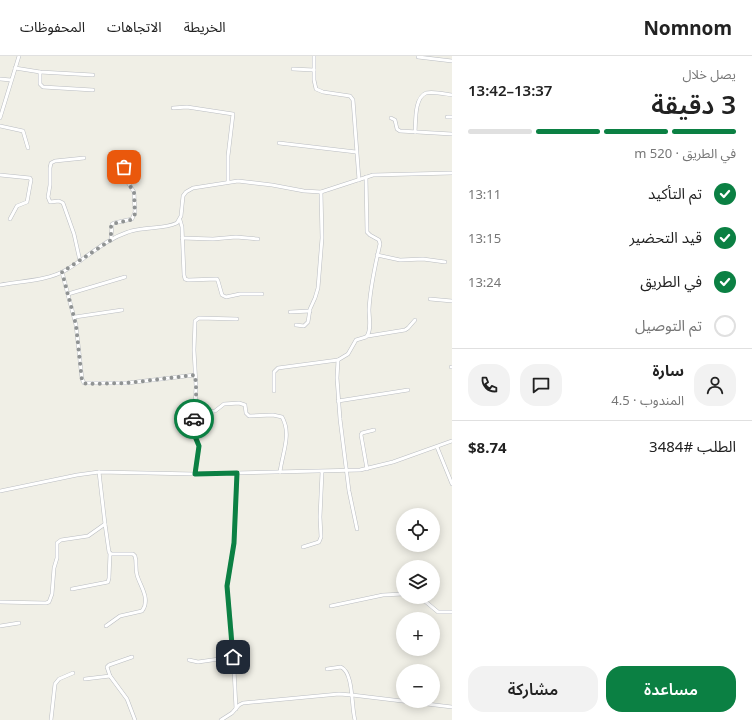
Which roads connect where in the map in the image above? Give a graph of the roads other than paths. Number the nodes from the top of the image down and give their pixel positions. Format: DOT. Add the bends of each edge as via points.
graph roads {
  1 [pos="20,56"];
  2 [pos="314,56"];
  3 [pos="418,57"];
  4 [pos="452,61"];
  5 [pos="16,68"];
  6 [pos="293,69"];
  7 [pos="314,70"];
  8 [pos="40,72"];
  9 [pos="94,75"];
  10 [pos="0,79"];
  11 [pos="11,80"];
  12 [pos="93,90"];
  13 [pos="452,95"];
  14 [pos="173,108"];
  15 [pos="447,117"];
  16 [pos="0,118"];
  17 [pos="391,118"];
  18 [pos="452,118"];
  19 [pos="0,126"];
  20 [pos="415,132"];
  21 [pos="452,134"];
  22 [pos="279,143"];
  23 [pos="28,148"];
  24 [pos="356,152"];
  25 [pos="84,158"];
  26 [pos="124,167"];
  27 [pos="452,173"];
  28 [pos="0,174"];
  29 [pos="366,177"];
  30 [pos="359,180"];
  31 [pos="228,182"];
  32 [pos="321,192"];
  33 [pos="10,219"];
  34 [pos="180,220"];
  35 [pos="182,238"];
  36 [pos="258,239"];
  37 [pos="111,240"];
  38 [pos="377,255"];
  39 [pos="80,261"];
  40 [pos="445,262"];
  41 [pos="62,272"];
  42 [pos="125,277"];
  43 [pos="0,285"];
  44 [pos="68,294"];
  45 [pos="262,294"];
  46 [pos="430,299"];
  47 [pos="452,301"];
  48 [pos="122,310"];
  49 [pos="310,311"];
  50 [pos="290,312"];
  51 [pos="75,317"];
  52 [pos="237,319"];
  53 [pos="415,320"];
  54 [pos="296,325"];
  55 [pos="368,336"];
  56 [pos="338,360"];
  57 [pos="195,375"];
  58 [pos="408,390"];
  59 [pos="274,391"];
  60 [pos="338,401"];
  61 [pos="195,412"];
  62 [pos="374,430"];
  63 [pos="452,441"];
  64 [pos="437,447"];
  65 [pos="367,469"];
  66 [pos="346,471"];
  67 [pos="99,472"];
  68 [pos="280,472"];
  69 [pos="322,472"];
  70 [pos="237,473"];
  71 [pos="195,474"];
  72 [pos="452,484"];
  73 [pos="0,491"];
  74 [pos="104,524"];
  75 [pos="357,530"];
  76 [pos="303,547"];
  77 [pos="110,553"];
  78 [pos="72,589"];
  79 [pos="396,594"];
  80 [pos="0,602"];
  81 [pos="428,604"];
  82 [pos="331,606"];
  83 [pos="452,612"];
  84 [pos="19,623"];
  85 [pos="0,626"];
  86 [pos="106,626"];
  87 [pos="132,657"];
  88 [pos="233,657"];
  89 [pos="189,660"];
  90 [pos="327,669"];
  91 [pos="73,673"];
  92 [pos="110,676"];
  93 [pos="85,679"];
  94 [pos="352,695"];
  95 [pos="452,707"];
  96 [pos="236,709"];
  97 [pos="51,720"];
  98 [pos="135,720"];
  99 [pos="221,720"];
  100 [pos="355,720"];
  1 -- 5 [label="street"];
  2 -- 7 [label="street"];
  3 -- 4 [label="street"];
  5 -- 8 [label="street"];
  5 -- 11 [label="street"];
  6 -- 7 [label="street"];
  7 -- 24 [label="street" via="316,89 352,98"];
  8 -- 9 [label="street"];
  8 -- 12 [label="street" via="40,84 43,87"];
  10 -- 11 [label="street"];
  11 -- 16 [label="street"];
  13 -- 20 [label="street" via="427,93 423,96 416,109"];
  14 -- 31 [label="street" via="187,107 233,114"];
  15 -- 18 [label="street"];
  17 -- 20 [label="street" via="395,120 398,130"];
  19 -- 23 [label="street" via="23,131"];
  20 -- 21 [label="street"];
  22 -- 24 [label="street"];
  24 -- 30 [label="street"];
  25 -- 39 [label="street" via="51,163 48,197 50,202 63,203"];
  26 -- 37 [label="street" via="125,178 134,192 135,214 130,220 112,224"];
  27 -- 29 [label="street"];
  28 -- 33 [label="street" via="31,180 27,202 17,206"];
  29 -- 30 [label="street"];
  29 -- 38 [label="street" via="367,229 368,234 380,242"];
  30 -- 32 [label="street"];
  31 -- 32 [label="street" via="251,182"];
  31 -- 34 [label="street" via="193,188 186,192 182,201"];
  32 -- 49 [label="street" via="322,238 318,288"];
  34 -- 35 [label="street"];
  34 -- 37 [label="street" via="174,225 130,231"];
  35 -- 36 [label="street"];
  35 -- 45 [label="street" via="185,279 216,279 222,295 226,297"];
  37 -- 39 [label="street"];
  38 -- 40 [label="street" via="400,260 423,259"];
  38 -- 55 [label="street" via="371,284"];
  39 -- 41 [label="street"];
  41 -- 43 [label="street"];
  41 -- 44 [label="street"];
  42 -- 44 [label="street"];
  44 -- 51 [label="street"];
  46 -- 47 [label="street"];
  48 -- 51 [label="street"];
  49 -- 50 [label="street"];
  49 -- 54 [label="street" via="306,325"];
  51 -- 57 [label="street" via="84,383 127,383"];
  52 -- 57 [label="street" via="196,320"];
  53 -- 55 [label="street" via="405,330"];
  55 -- 56 [label="street" via="356,340 348,354"];
  56 -- 59 [label="street" via="278,368 274,372"];
  56 -- 60 [label="street"];
  57 -- 61 [label="street"];
  58 -- 60 [label="street"];
  60 -- 66 [label="street"];
  61 -- 68 [label="street" via="212,412 224,404 239,403 245,405 249,416 282,417 286,440"];
  61 -- 71 [label="street" via="194,434 199,446"];
  62 -- 65 [label="street" via="361,435"];
  63 -- 64 [label="street"];
  64 -- 65 [label="street"];
  64 -- 72 [label="street"];
  65 -- 66 [label="street"];
  66 -- 69 [label="street"];
  66 -- 75 [label="street"];
  67 -- 71 [label="street"];
  67 -- 73 [label="street"];
  67 -- 74 [label="street"];
  68 -- 69 [label="street"];
  68 -- 70 [label="street"];
  69 -- 76 [label="street" via="321,537 319,542"];
  70 -- 71 [label="street"];
  70 -- 88 [label="street" via="234,543 227,586"];
  74 -- 77 [label="street"];
  74 -- 80 [label="street" via="86,537 61,540 57,543 57,558 49,602"];
  77 -- 78 [label="street" via="108,582"];
  77 -- 86 [label="street" via="135,556 137,575 145,593 145,604 142,611 120,616"];
  79 -- 82 [label="street"];
  81 -- 83 [label="street" via="438,612"];
  84 -- 85 [label="street"];
  87 -- 92 [label="street" via="109,665 107,667"];
  88 -- 89 [label="street" via="198,662"];
  88 -- 96 [label="street"];
  90 -- 94 [label="street" via="343,668"];
  91 -- 97 [label="street" via="59,679 55,684"];
  92 -- 93 [label="street"];
  92 -- 98 [label="street" via="124,693"];
  94 -- 95 [label="street"];
  94 -- 96 [label="street" via="243,703"];
  94 -- 100 [label="street"];
  96 -- 99 [label="street"];
}
